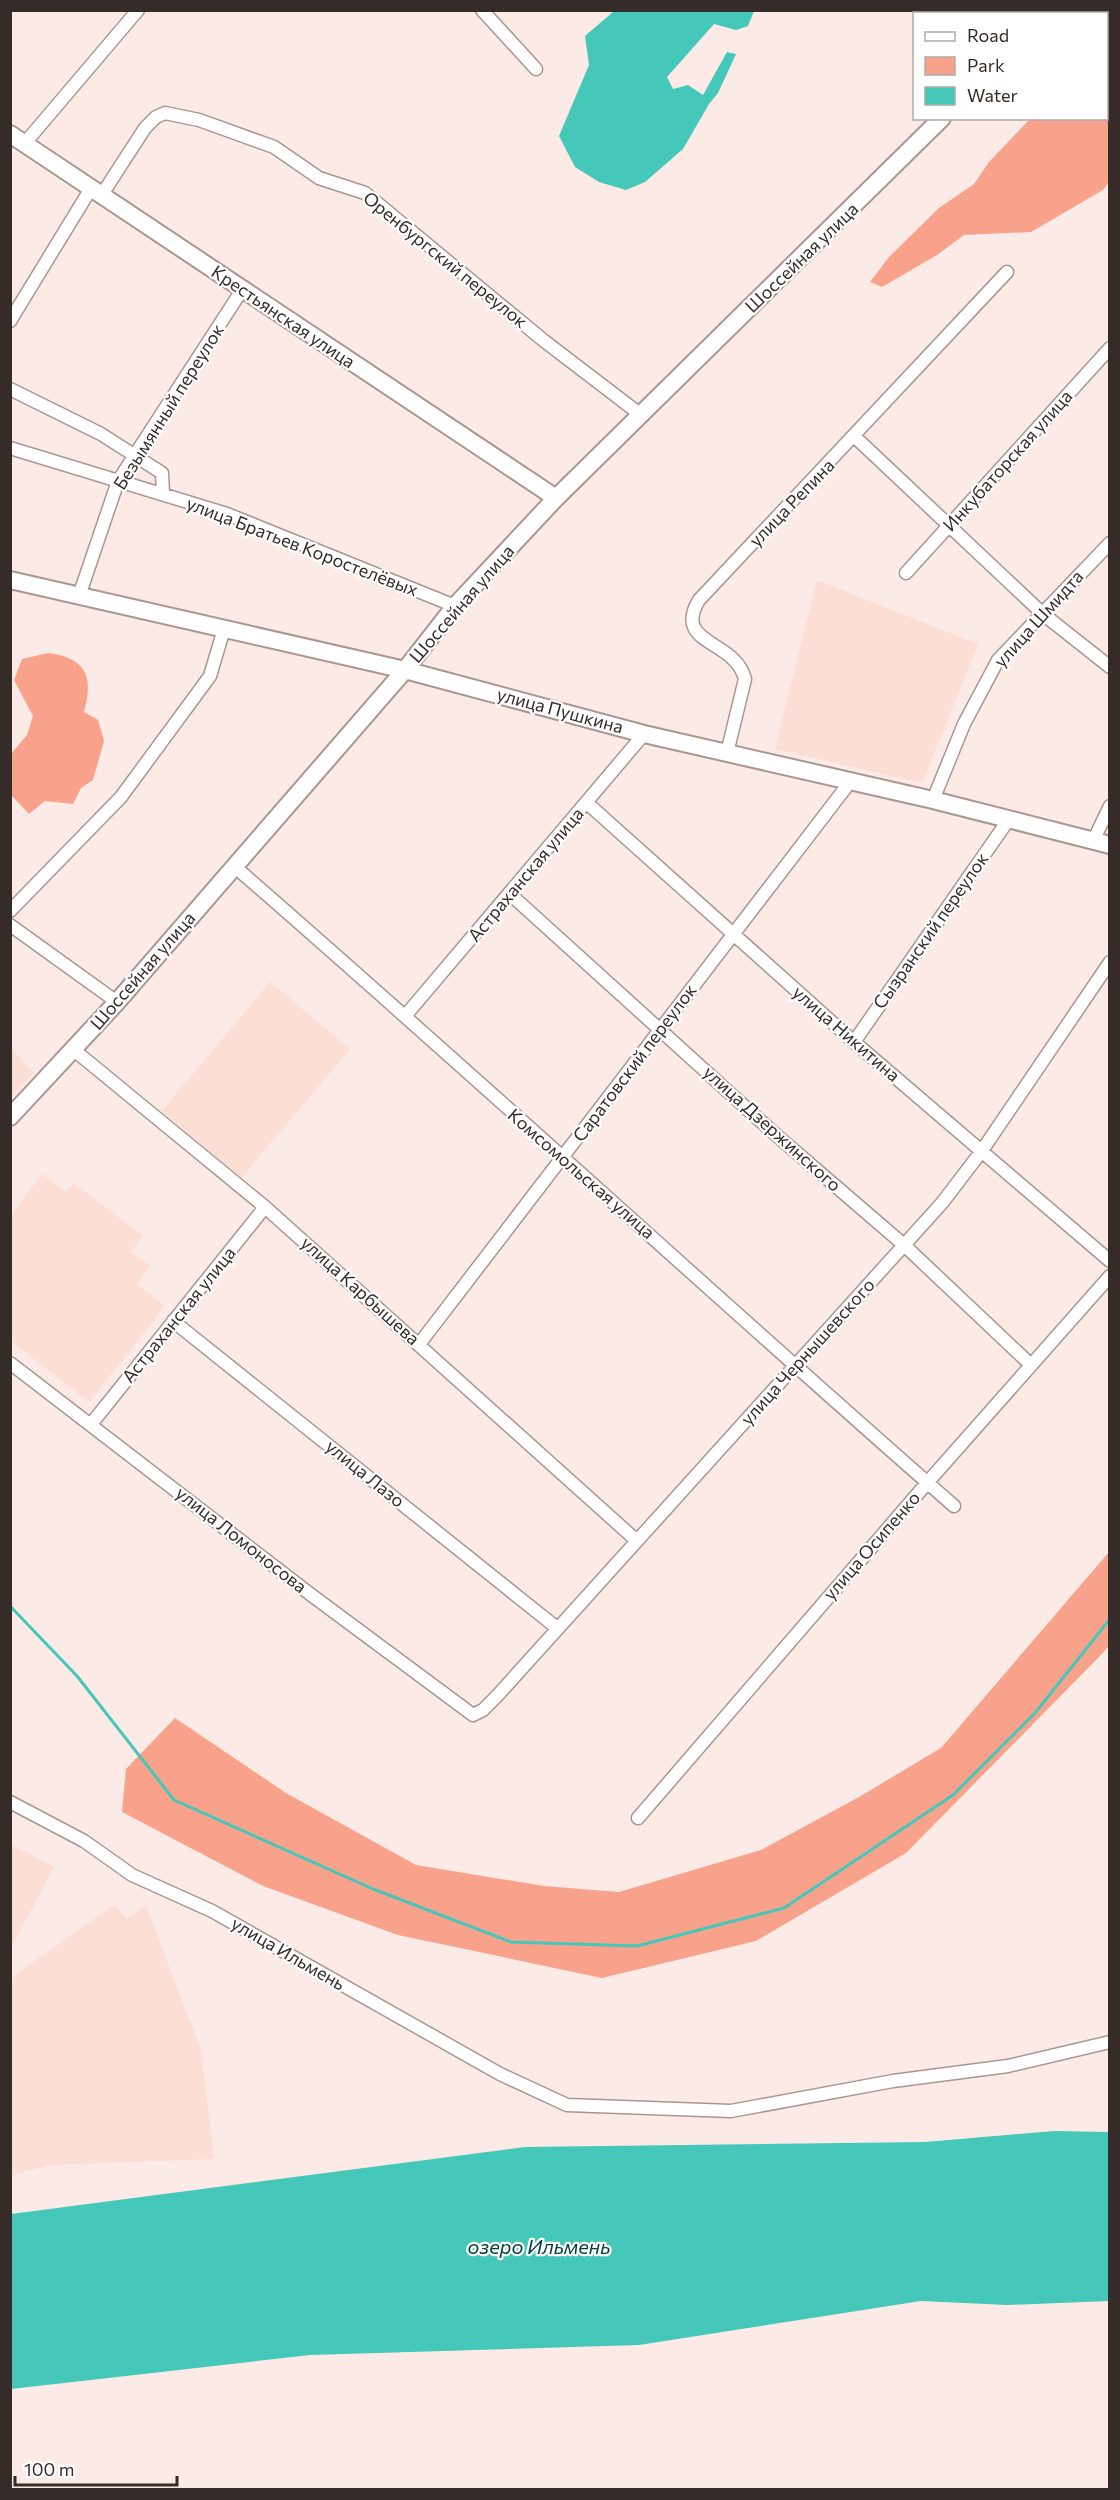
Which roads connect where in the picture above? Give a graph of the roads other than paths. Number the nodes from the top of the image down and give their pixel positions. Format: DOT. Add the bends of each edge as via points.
graph roads {
  1 [pos="138,10"];
  2 [pos="482,10"];
  3 [pos="536,69"];
  4 [pos="940,120"];
  5 [pos="18,139"];
  6 [pos="95,193"];
  7 [pos="1007,272"];
  8 [pos="242,290"];
  9 [pos="10,321"];
  10 [pos="1110,348"];
  11 [pos="10,389"];
  12 [pos="641,415"];
  13 [pos="855,437"];
  14 [pos="10,448"];
  15 [pos="135,457"];
  16 [pos="118,481"];
  17 [pos="163,494"];
  18 [pos="556,498"];
  19 [pos="949,525"];
  20 [pos="1110,543"];
  21 [pos="906,573"];
  22 [pos="10,580"];
  23 [pos="80,596"];
  24 [pos="455,606"];
  25 [pos="1043,614"];
  26 [pos="224,629"];
  27 [pos="1110,667"];
  28 [pos="405,670"];
  29 [pos="644,734"];
  30 [pos="727,753"];
  31 [pos="850,782"];
  32 [pos="933,800"];
  33 [pos="587,803"];
  34 [pos="1110,806"];
  35 [pos="1009,819"];
  36 [pos="1102,843"];
  37 [pos="234,866"];
  38 [pos="510,894"];
  39 [pos="10,911"];
  40 [pos="10,925"];
  41 [pos="733,935"];
  42 [pos="1110,962"];
  43 [pos="117,1002"];
  44 [pos="406,1015"];
  45 [pos="661,1029"];
  46 [pos="854,1042"];
  47 [pos="74,1050"];
  48 [pos="10,1117"];
  49 [pos="981,1152"];
  50 [pos="562,1157"];
  51 [pos="265,1207"];
  52 [pos="904,1245"];
  53 [pos="1110,1261"];
  54 [pos="1110,1276"];
  55 [pos="173,1321"];
  56 [pos="420,1343"];
  57 [pos="10,1362"];
  58 [pos="1031,1365"];
  59 [pos="795,1367"];
  60 [pos="92,1423"];
  61 [pos="927,1483"];
  62 [pos="954,1506"];
  63 [pos="637,1541"];
  64 [pos="557,1628"];
  65 [pos="473,1715"];
  66 [pos="10,1802"];
  67 [pos="638,1818"];
  68 [pos="1110,2042"];
  1 -- 5 [label="street"];
  2 -- 3 [label="street"];
  4 -- 12 [label="main road, Шоссейная улица"];
  5 -- 6 [label="main road, Крестьянская улица"];
  6 -- 8 [label="main road, Крестьянская улица"];
  6 -- 9 [label="street"];
  6 -- 12 [label="street, Оренбургский переулок" via="145,128 165,113 199,120 274,147 319,178 365,193"];
  7 -- 13 [label="street, улица Репина"];
  8 -- 15 [label="street, Безымянный переулок"];
  8 -- 18 [label="main road, Крестьянская улица"];
  10 -- 19 [label="street, Инкубаторская улица"];
  11 -- 15 [label="street" via="101,434"];
  12 -- 18 [label="main road, Шоссейная улица"];
  13 -- 19 [label="street"];
  13 -- 30 [label="street, улица Репина" via="705,594 692,613 691,626 698,635 742,667 745,679"];
  14 -- 16 [label="street, улица Братьев Коростелёвых"];
  15 -- 16 [label="street, Безымянный переулок"];
  15 -- 17 [label="street" via="162,473"];
  16 -- 17 [label="street, улица Братьев Коростелёвых"];
  16 -- 23 [label="street, Безымянный переулок"];
  17 -- 24 [label="street, улица Братьев Коростелёвых" via="227,514"];
  18 -- 24 [label="main road, Шоссейная улица"];
  19 -- 21 [label="street, Инкубаторская улица"];
  19 -- 25 [label="street"];
  20 -- 25 [label="street, улица Шмидта"];
  22 -- 23 [label="main road, улица Пушкина"];
  23 -- 26 [label="main road, улица Пушкина"];
  24 -- 28 [label="main road, Шоссейная улица"];
  25 -- 27 [label="street"];
  25 -- 32 [label="street, улица Шмидта" via="998,660 964,724"];
  26 -- 28 [label="main road, улица Пушкина"];
  26 -- 39 [label="street" via="210,676 121,797"];
  28 -- 29 [label="main road, улица Пушкина"];
  28 -- 37 [label="main road, Шоссейная улица"];
  29 -- 30 [label="main road, улица Пушкина"];
  29 -- 33 [label="street, Астраханская улица"];
  30 -- 31 [label="main road, улица Пушкина"];
  31 -- 32 [label="main road, улица Пушкина"];
  31 -- 41 [label="street, Саратовский переулок"];
  32 -- 35 [label="main road, улица Пушкина"];
  33 -- 38 [label="street, Астраханская улица"];
  33 -- 41 [label="street, улица Никитина"];
  34 -- 36 [label="street"];
  35 -- 36 [label="main road, улица Пушкина"];
  35 -- 46 [label="street, Сызранский переулок"];
  37 -- 43 [label="main road, Шоссейная улица"];
  37 -- 44 [label="street, Комсомольская улица"];
  38 -- 44 [label="street, Астраханская улица"];
  38 -- 45 [label="street, улица Дзержинского"];
  40 -- 43 [label="street"];
  41 -- 45 [label="street, Саратовский переулок"];
  41 -- 46 [label="street, улица Никитина"];
  42 -- 49 [label="street, улица Чернышевского"];
  43 -- 47 [label="main road, Шоссейная улица"];
  44 -- 50 [label="street, Комсомольская улица"];
  45 -- 50 [label="street, Саратовский переулок"];
  45 -- 52 [label="street, улица Дзержинского"];
  46 -- 49 [label="street, улица Никитина"];
  47 -- 48 [label="main road, Шоссейная улица"];
  47 -- 51 [label="street, улица Карбышева"];
  49 -- 52 [label="street, улица Чернышевского"];
  49 -- 53 [label="street, улица Никитина"];
  50 -- 56 [label="street, Саратовский переулок"];
  50 -- 59 [label="street, Комсомольская улица"];
  51 -- 55 [label="street, Астраханская улица"];
  51 -- 56 [label="street, улица Карбышева"];
  52 -- 58 [label="street, улица Дзержинского"];
  52 -- 59 [label="street, улица Чернышевского"];
  54 -- 58 [label="street, улица Осипенко"];
  55 -- 60 [label="street, Астраханская улица"];
  55 -- 64 [label="street, улица Лазо"];
  56 -- 63 [label="street, улица Карбышева"];
  57 -- 60 [label="street, улица Ломоносова"];
  58 -- 61 [label="street, улица Осипенко"];
  59 -- 61 [label="street, Комсомольская улица"];
  59 -- 63 [label="street, улица Чернышевского"];
  60 -- 65 [label="street, улица Ломоносова" via="310,1594"];
  61 -- 62 [label="street, Комсомольская улица"];
  61 -- 67 [label="street, улица Осипенко"];
  63 -- 64 [label="street, улица Чернышевского"];
  64 -- 65 [label="street, улица Чернышевского" via="497,1696"];
  66 -- 68 [label="street, улица Ильмень" via="84,1841 132,1875 213,1911 500,2074 567,2105 730,2111 893,2081 1008,2066"];
}
